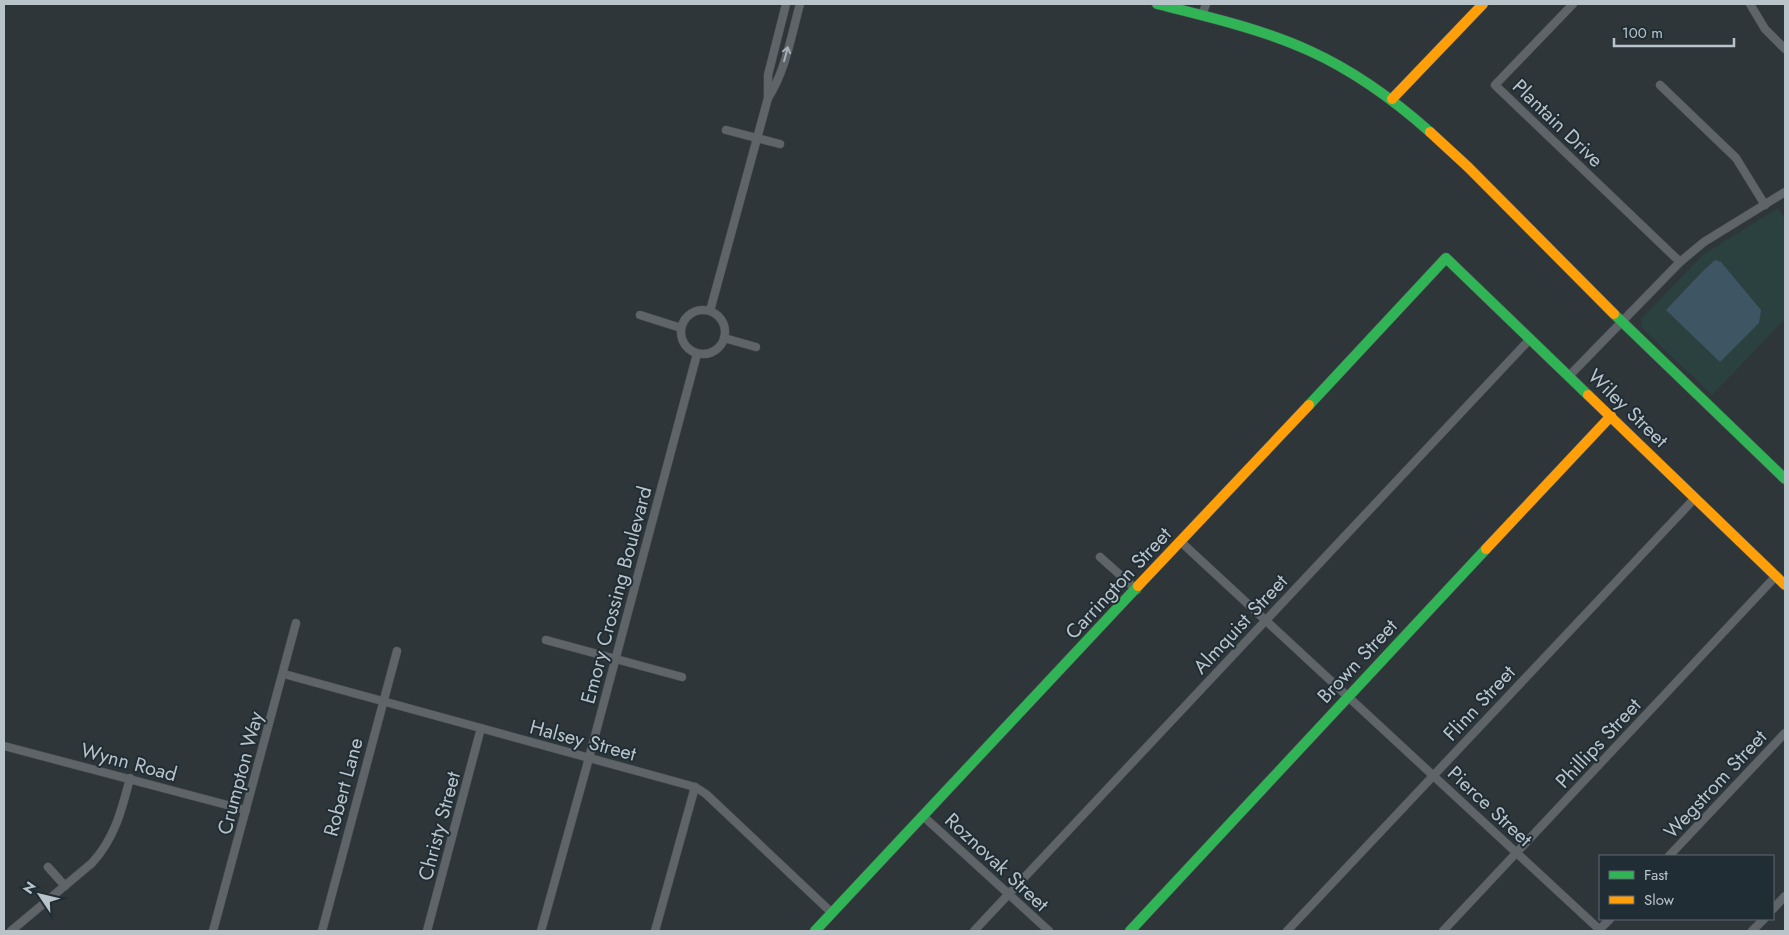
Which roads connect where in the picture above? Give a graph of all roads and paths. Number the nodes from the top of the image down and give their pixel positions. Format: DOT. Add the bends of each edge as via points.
graph roads {
  1 [pos="786,4"];
  2 [pos="800,4"];
  3 [pos="1157,4"];
  4 [pos="1206,4"];
  5 [pos="1483,4"];
  6 [pos="1573,4"];
  7 [pos="1750,4"];
  8 [pos="1202,16"];
  9 [pos="1785,49"];
  10 [pos="1660,85"];
  11 [pos="768,98"];
  12 [pos="1392,99"];
  13 [pos="726,130"];
  14 [pos="758,138"];
  15 [pos="780,144"];
  16 [pos="1785,192"];
  17 [pos="1765,205"];
  18 [pos="1446,258"];
  19 [pos="1680,262"];
  20 [pos="710,311"];
  21 [pos="640,314"];
  22 [pos="1622,322"];
  23 [pos="681,328"];
  24 [pos="724,338"];
  25 [pos="1530,339"];
  26 [pos="756,347"];
  27 [pos="697,354"];
  28 [pos="1569,376"];
  29 [pos="1611,416"];
  30 [pos="1785,479"];
  31 [pos="1695,498"];
  32 [pos="1181,542"];
  33 [pos="1100,557"];
  34 [pos="1776,576"];
  35 [pos="1785,584"];
  36 [pos="1137,590"];
  37 [pos="1266,620"];
  38 [pos="296,623"];
  39 [pos="546,640"];
  40 [pos="397,651"];
  41 [pos="616,658"];
  42 [pos="284,674"];
  43 [pos="682,677"];
  44 [pos="1348,696"];
  45 [pos="383,701"];
  46 [pos="481,728"];
  47 [pos="1785,733"];
  48 [pos="4,746"];
  49 [pos="589,758"];
  50 [pos="1433,776"];
  51 [pos="130,778"];
  52 [pos="694,787"];
  53 [pos="246,810"];
  54 [pos="923,816"];
  55 [pos="1516,853"];
  56 [pos="1670,855"];
  57 [pos="48,866"];
  58 [pos="65,886"];
  59 [pos="1009,894"];
  60 [pos="1785,896"];
  61 [pos="1774,908"];
  62 [pos="832,913"];
  63 [pos="1609,920"];
  64 [pos="1763,920"];
  65 [pos="10,931"];
  66 [pos="213,931"];
  67 [pos="322,931"];
  68 [pos="427,931"];
  69 [pos="541,931"];
  70 [pos="655,931"];
  71 [pos="815,931"];
  72 [pos="974,931"];
  73 [pos="1048,931"];
  74 [pos="1130,931"];
  75 [pos="1287,931"];
  76 [pos="1442,931"];
  77 [pos="1599,931"];
  78 [pos="1752,931"];
  1 -- 11 [label="street" via="768,75"];
  11 -- 2 [label="street, one-way" via="782,72"];
  3 -- 8 [label="street"];
  4 -- 8 [label="street"];
  5 -- 12 [label="street"];
  6 -- 19 [label="street, Plantain Drive" via="1495,85"];
  7 -- 9 [label="street" via="1766,29"];
  8 -- 12 [label="street" via="1301,46"];
  10 -- 17 [label="street" via="1736,158"];
  11 -- 14 [label="street"];
  12 -- 22 [label="street" via="1458,158"];
  13 -- 14 [label="street"];
  14 -- 15 [label="street"];
  14 -- 20 [label="street"];
  16 -- 17 [label="street"];
  17 -- 19 [label="street" via="1704,242"];
  18 -- 25 [label="street, Wiley Street"];
  18 -- 32 [label="street, Carrington Street"];
  19 -- 22 [label="street"];
  20 -- 23 [label="street" via="690,314"];
  20 -- 24 [label="street" via="722,321"];
  21 -- 23 [label="street"];
  22 -- 28 [label="street"];
  22 -- 30 [label="street"];
  23 -- 27 [label="street" via="685,346"];
  24 -- 26 [label="street"];
  24 -- 27 [label="street" via="712,353"];
  25 -- 28 [label="street, Wiley Street"];
  25 -- 37 [label="street, Almquist Street"];
  27 -- 41 [label="street, Emory Crossing Boulevard"];
  28 -- 29 [label="street, Wiley Street"];
  29 -- 31 [label="street, Wiley Street"];
  29 -- 44 [label="street, Brown Street"];
  31 -- 34 [label="street, Wiley Street"];
  31 -- 50 [label="street, Flinn Street"];
  32 -- 36 [label="street, Carrington Street"];
  32 -- 37 [label="street, Pierce Street"];
  33 -- 36 [label="street"];
  34 -- 35 [label="street, Wiley Street"];
  34 -- 55 [label="street, Phillips Street"];
  36 -- 54 [label="street, Carrington Street"];
  37 -- 44 [label="street, Pierce Street"];
  37 -- 59 [label="street, Almquist Street"];
  38 -- 42 [label="street, Crumpton Way"];
  39 -- 41 [label="street"];
  40 -- 45 [label="street, Robert Lane"];
  41 -- 43 [label="street"];
  41 -- 49 [label="street, Emory Crossing Boulevard"];
  42 -- 45 [label="street, Halsey Street"];
  42 -- 53 [label="street, Crumpton Way"];
  44 -- 50 [label="street, Pierce Street"];
  44 -- 74 [label="street, Brown Street"];
  45 -- 46 [label="street, Halsey Street"];
  45 -- 67 [label="street, Robert Lane"];
  46 -- 49 [label="street, Halsey Street"];
  46 -- 68 [label="street, Christy Street"];
  47 -- 56 [label="street, Wegstrom Street"];
  48 -- 51 [label="street, Wynn Road"];
  49 -- 52 [label="street, Halsey Street"];
  49 -- 69 [label="street, Emory Crossing Boulevard"];
  50 -- 55 [label="street, Pierce Street"];
  50 -- 75 [label="street, Flinn Street"];
  51 -- 53 [label="street, Wynn Road"];
  51 -- 58 [label="street" via="108,843 92,863"];
  52 -- 62 [label="street, Halsey Street" via="706,794"];
  52 -- 70 [label="street"];
  53 -- 66 [label="street, Crumpton Way"];
  54 -- 59 [label="street, Roznovak Street"];
  54 -- 62 [label="street, Carrington Street"];
  55 -- 76 [label="street, Phillips Street"];
  55 -- 77 [label="street, Pierce Street"];
  57 -- 58 [label="street"];
  58 -- 65 [label="street"];
  59 -- 72 [label="street, Almquist Street"];
  59 -- 73 [label="street, Roznovak Street"];
  60 -- 61 [label="street"];
  62 -- 71 [label="street, Carrington Street"];
  63 -- 77 [label="street"];
  64 -- 78 [label="street"];
}
